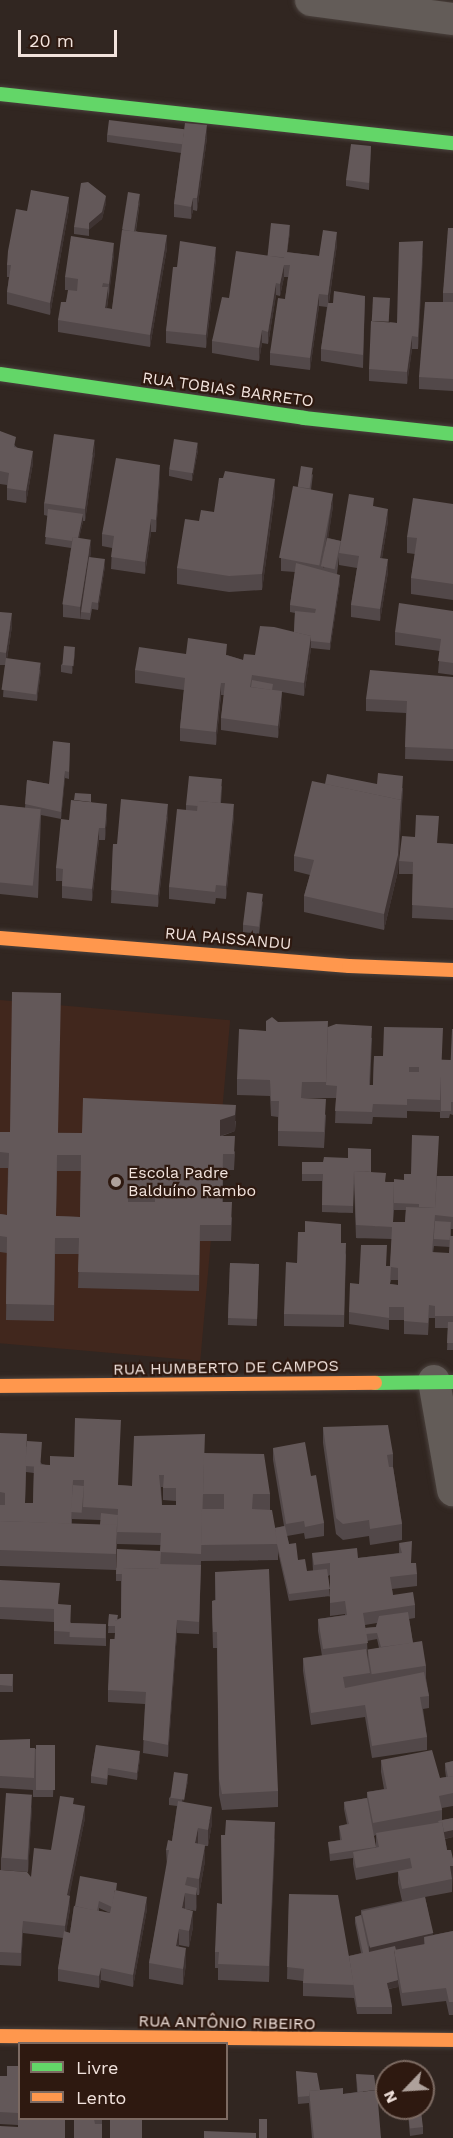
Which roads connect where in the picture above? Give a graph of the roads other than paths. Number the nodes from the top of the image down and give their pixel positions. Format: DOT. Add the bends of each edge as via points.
graph roads {
  1 [pos="311,0"];
  2 [pos="453,19"];
  3 [pos="0,94"];
  4 [pos="453,143"];
  5 [pos="0,374"];
  6 [pos="453,434"];
  7 [pos="0,938"];
  8 [pos="453,970"];
  9 [pos="443,1381"];
  10 [pos="0,1386"];
  11 [pos="453,1490"];
  12 [pos="0,2036"];
  13 [pos="453,2040"];
  1 -- 2 [label="street"];
  3 -- 4 [label="street"];
  5 -- 6 [label="street, RUA TOBIAS BARRETO" via="304,418"];
  7 -- 8 [label="street, RUA PAISSANDU" via="349,966"];
  9 -- 10 [label="street, RUA HUMBERTO DE CAMPOS"];
  9 -- 11 [label="street"];
  12 -- 13 [label="street, RUA ANTÔNIO RIBEIRO"];
}
